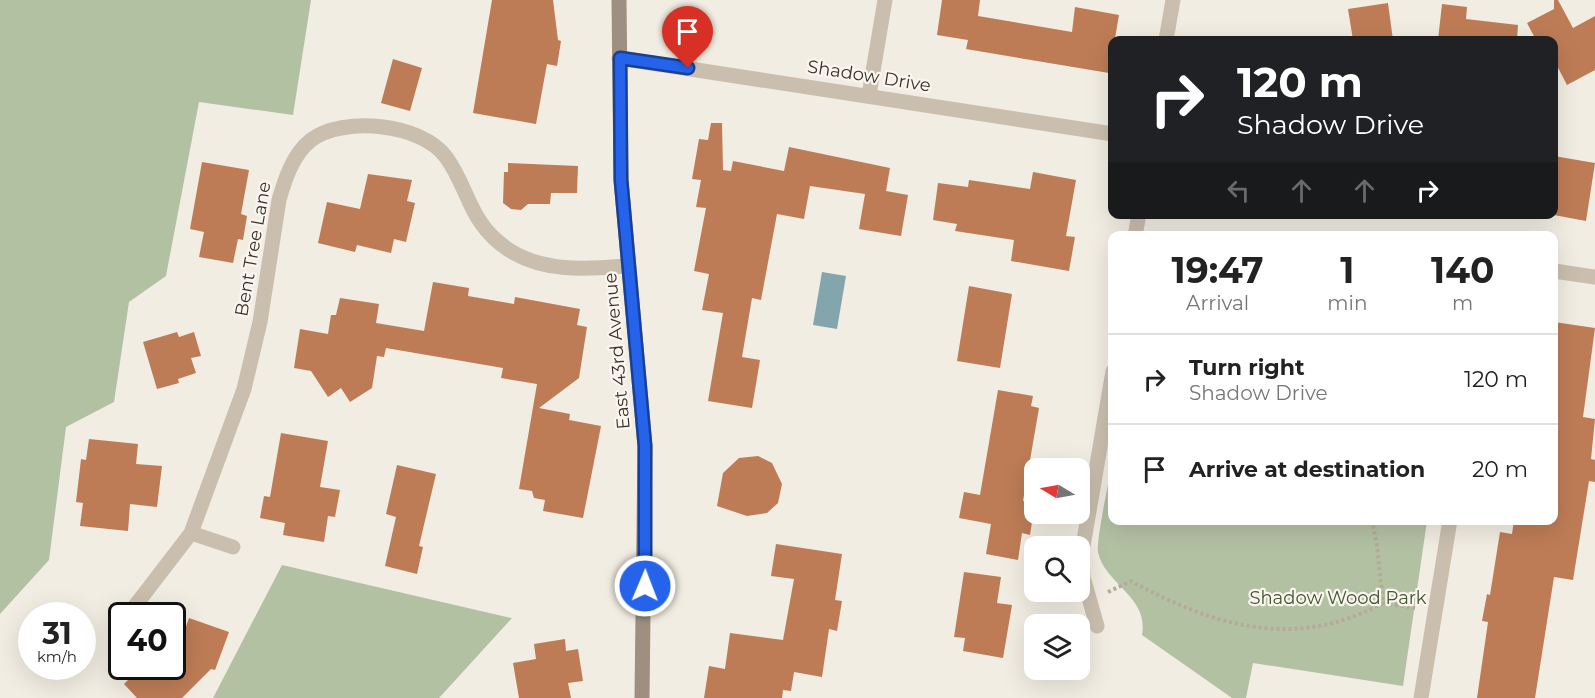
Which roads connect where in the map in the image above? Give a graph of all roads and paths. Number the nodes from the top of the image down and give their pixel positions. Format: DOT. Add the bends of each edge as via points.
graph roads {
  1 [pos="619,0"];
  2 [pos="885,0"];
  3 [pos="1173,0"];
  4 [pos="1167,36"];
  5 [pos="620,58"];
  6 [pos="869,95"];
  7 [pos="1108,133"];
  8 [pos="628,266"];
  9 [pos="1558,272"];
  10 [pos="1595,277"];
  11 [pos="1108,400"];
  12 [pos="1373,525"];
  13 [pos="1449,525"];
  14 [pos="191,533"];
  15 [pos="1085,536"];
  16 [pos="234,547"];
  17 [pos="1090,600"];
  18 [pos="138,602"];
  19 [pos="1088,602"];
  20 [pos="1383,603"];
  21 [pos="1435,611"];
  22 [pos="1097,626"];
  23 [pos="642,698"];
  24 [pos="1421,698"];
  1 -- 5 [label="street, East 43rd Avenue"];
  2 -- 6 [label="street"];
  3 -- 4 [label="street"];
  5 -- 6 [label="street, Shadow Drive"];
  5 -- 8 [label="street, East 43rd Avenue" via="621,180"];
  6 -- 7 [label="street, Shadow Drive"];
  8 -- 14 [label="street, Bent Tree Lane" via="562,268 540,264 507,249 479,221 446,156 417,136 374,126 350,126 328,131 310,141 296,157 284,184 247,379"];
  8 -- 23 [label="street, East 43rd Avenue" via="645,446"];
  9 -- 10 [label="street"];
  11 -- 15 [label="street"];
  12 -- 20 [label="path"];
  13 -- 21 [label="street"];
  14 -- 16 [label="street"];
  14 -- 18 [label="street, Bent Tree Lane"];
  17 -- 20 [label="path" via="1131,581 1197,614 1250,627 1281,629 1311,627"];
  19 -- 22 [label="street"];
  20 -- 21 [label="path"];
  21 -- 24 [label="street"];
}
